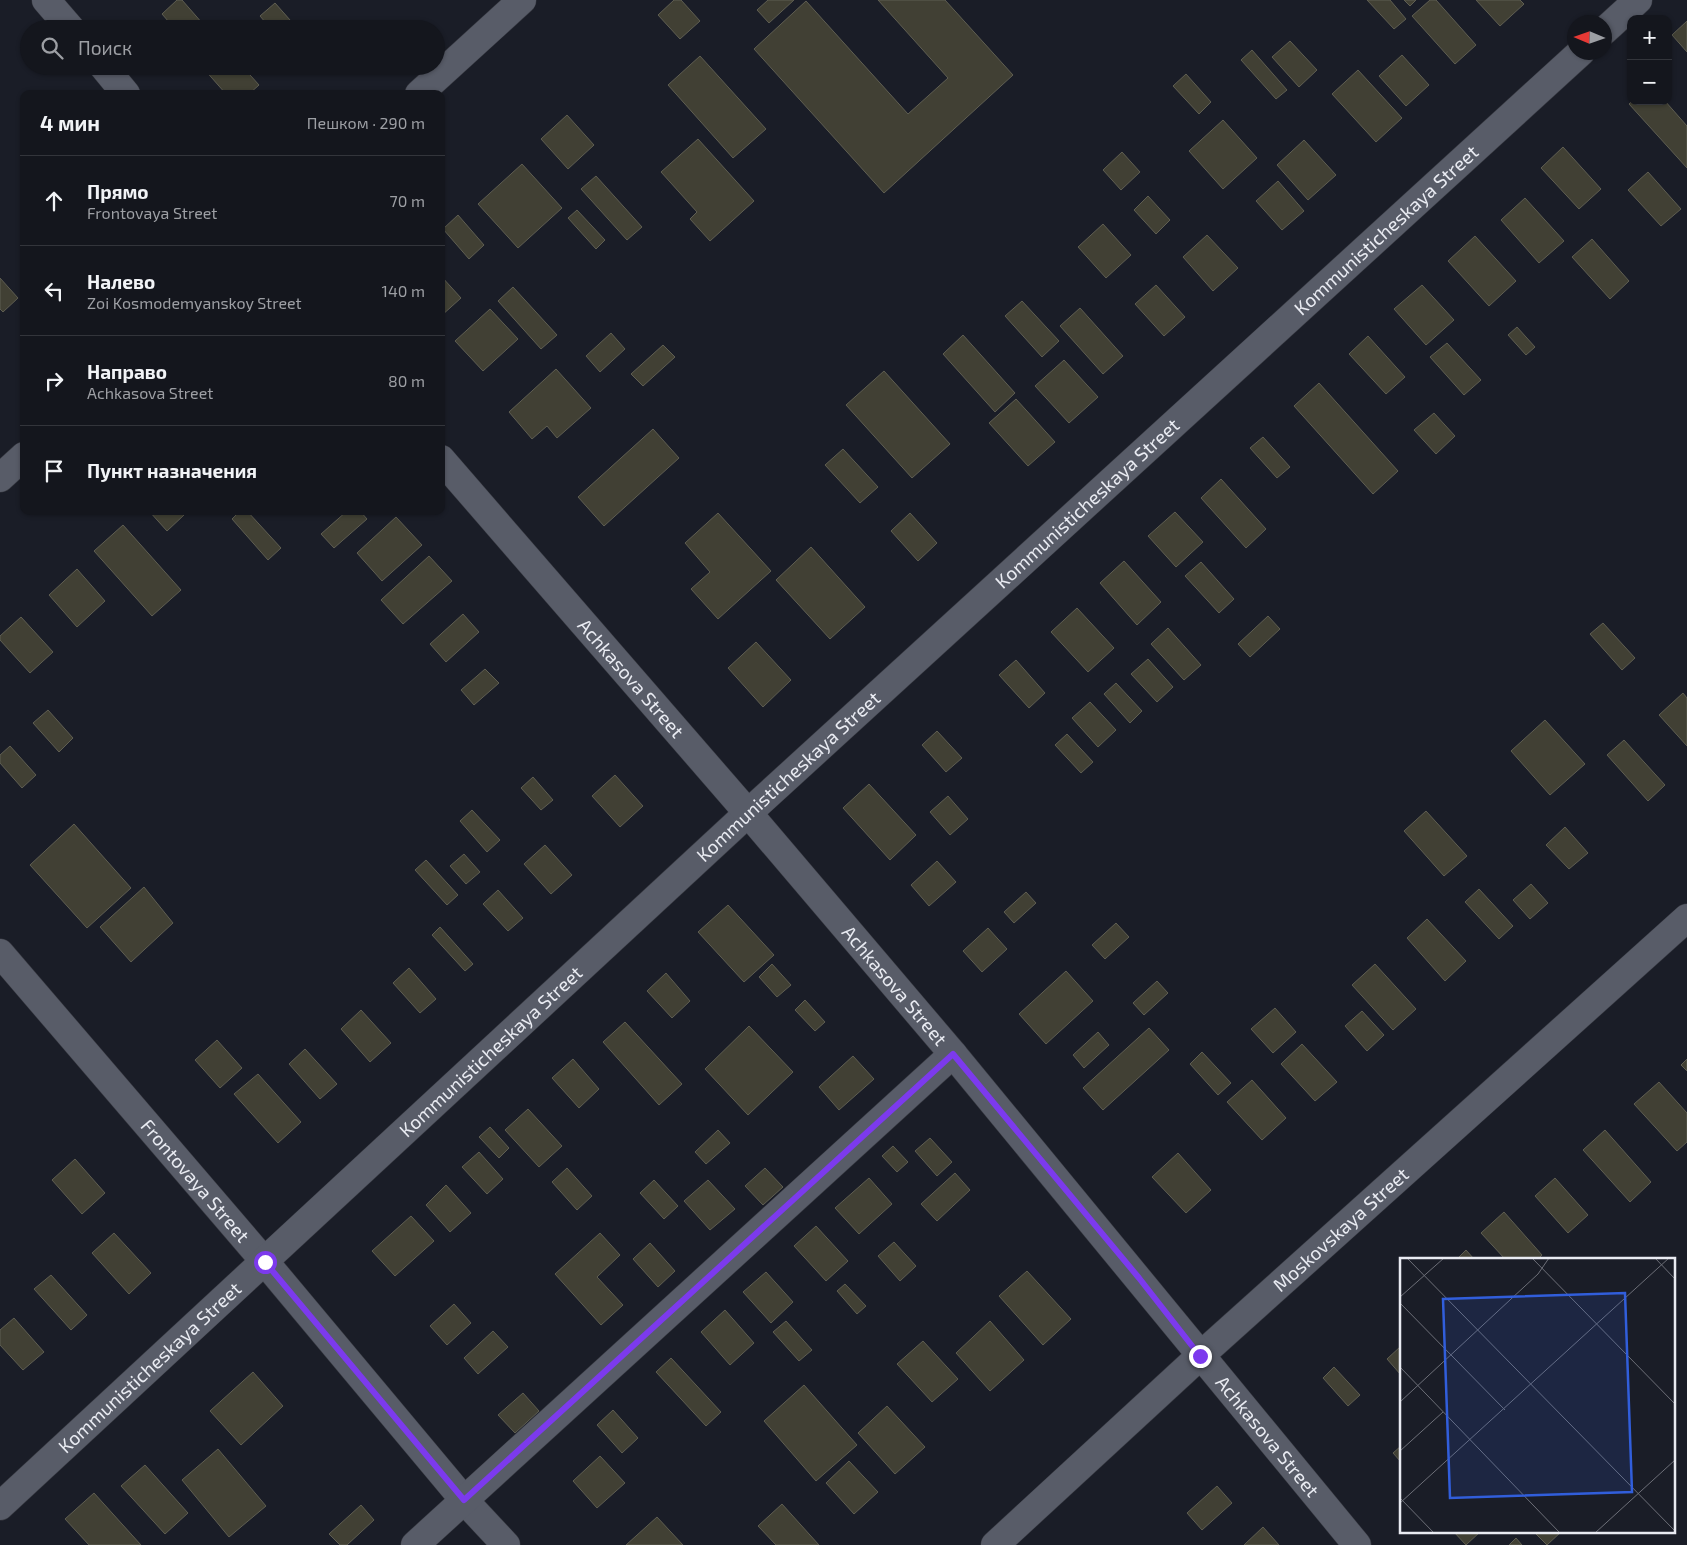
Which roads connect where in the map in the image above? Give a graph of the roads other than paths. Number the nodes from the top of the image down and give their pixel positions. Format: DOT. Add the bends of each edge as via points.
graph roads {
  1 [pos="46,0"];
  2 [pos="522,0"];
  3 [pos="1638,0"];
  4 [pos="63,20"];
  5 [pos="1612,24"];
  6 [pos="1571,60"];
  7 [pos="445,70"];
  8 [pos="110,75"];
  9 [pos="440,75"];
  10 [pos="123,90"];
  11 [pos="423,90"];
  12 [pos="20,460"];
  13 [pos="445,464"];
  14 [pos="0,478"];
  15 [pos="748,813"];
  16 [pos="1687,918"];
  17 [pos="0,953"];
  18 [pos="953,1054"];
  19 [pos="265,1262"];
  20 [pos="1200,1356"];
  21 [pos="464,1500"];
  22 [pos="0,1506"];
  23 [pos="415,1545"];
  24 [pos="506,1545"];
  25 [pos="995,1545"];
  26 [pos="1357,1545"];
  1 -- 4 [label="street"];
  2 -- 7 [label="street"];
  3 -- 5 [label="street"];
  6 -- 15 [label="street, Kommunisticheskaya Street"];
  8 -- 10 [label="street"];
  9 -- 11 [label="street"];
  12 -- 14 [label="street"];
  13 -- 15 [label="street, Achkasova Street"];
  15 -- 18 [label="street, Achkasova Street"];
  15 -- 19 [label="street, Kommunisticheskaya Street"];
  16 -- 20 [label="street, Moskovskaya Street"];
  17 -- 19 [label="street, Frontovaya Street"];
  18 -- 20 [label="street, Achkasova Street"];
  18 -- 21 [label="street"];
  19 -- 21 [label="street, Frontovaya Street"];
  19 -- 22 [label="street, Kommunisticheskaya Street"];
  20 -- 25 [label="street, Moskovskaya Street"];
  20 -- 26 [label="street, Achkasova Street"];
  21 -- 23 [label="street"];
  21 -- 24 [label="street, Frontovaya Street"];
}
